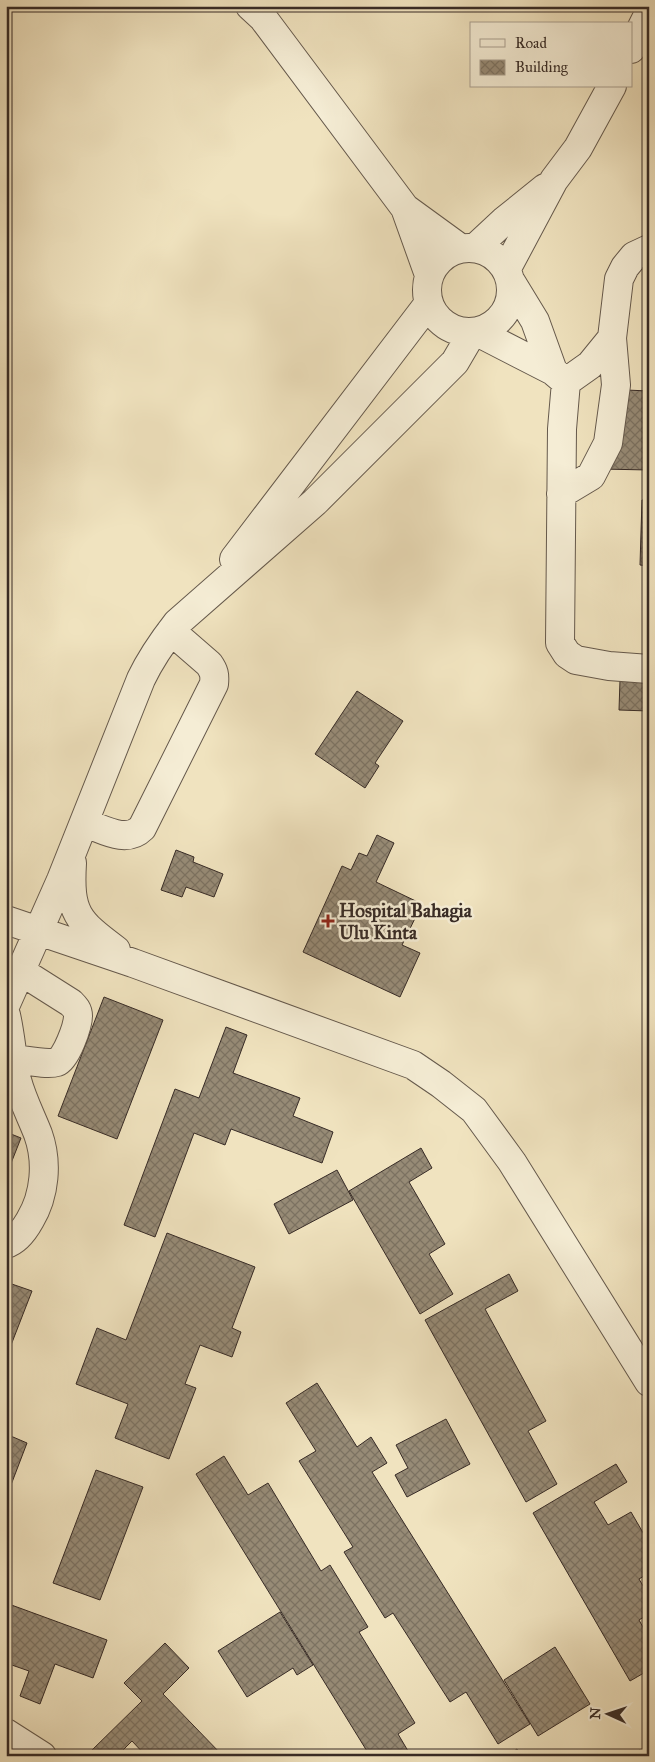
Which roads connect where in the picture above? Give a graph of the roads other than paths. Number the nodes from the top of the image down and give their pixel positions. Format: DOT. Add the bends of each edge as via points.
graph roads {
  1 [pos="250,6"];
  2 [pos="649,13"];
  3 [pos="632,48"];
  4 [pos="611,88"];
  5 [pos="554,180"];
  6 [pos="405,208"];
  7 [pos="468,248"];
  8 [pos="649,249"];
  9 [pos="429,275"];
  10 [pos="508,275"];
  11 [pos="429,303"];
  12 [pos="475,332"];
  13 [pos="612,338"];
  14 [pos="560,377"];
  15 [pos="561,494"];
  16 [pos="205,599"];
  17 [pos="171,631"];
  18 [pos="649,669"];
  19 [pos="85,823"];
  20 [pos="73,851"];
  21 [pos="6,920"];
  22 [pos="39,931"];
  23 [pos="133,962"];
  24 [pos="22,972"];
  25 [pos="6,1004"];
  26 [pos="6,1015"];
  27 [pos="13,1060"];
  28 [pos="6,1244"];
  29 [pos="649,1382"];
  30 [pos="6,1733"];
  31 [pos="42,1756"];
  1 -- 6 [label="street" via="263,18"];
  2 -- 3 [label="street"];
  4 -- 5 [label="street" via="578,148"];
  5 -- 7 [label="street"];
  5 -- 10 [label="street"];
  6 -- 7 [label="street"];
  6 -- 9 [label="street"];
  7 -- 9 [label="street" via="447,254"];
  7 -- 10 [label="street" via="488,252 499,259"];
  8 -- 13 [label="street" via="634,256 619,279"];
  9 -- 11 [label="street"];
  10 -- 12 [label="street" via="512,291 505,313 488,328"];
  10 -- 14 [label="street"];
  11 -- 12 [label="street" via="435,316 446,326"];
  11 -- 16 [label="street"];
  12 -- 14 [label="street"];
  12 -- 16 [label="street" via="455,362 322,496"];
  13 -- 14 [label="street" via="590,365"];
  13 -- 15 [label="street" via="616,385 608,443 591,476"];
  14 -- 15 [label="street"];
  15 -- 18 [label="street" via="560,643 576,660"];
  16 -- 17 [label="street"];
  17 -- 19 [label="street" via="144,672"];
  17 -- 19 [label="street" via="214,670 214,684 137,834 122,836"];
  19 -- 20 [label="street"];
  20 -- 22 [label="street"];
  20 -- 23 [label="street" via="72,899 77,914 96,935"];
  21 -- 22 [label="street"];
  22 -- 23 [label="street"];
  22 -- 24 [label="street"];
  23 -- 29 [label="street" via="413,1065 474,1110 512,1162"];
  24 -- 25 [label="street"];
  24 -- 27 [label="street" via="71,1003 78,1015 62,1058 57,1062"];
  26 -- 27 [label="street"];
  27 -- 28 [label="street" via="39,1137 43,1187 36,1211 27,1226"];
  30 -- 31 [label="street"];
}
